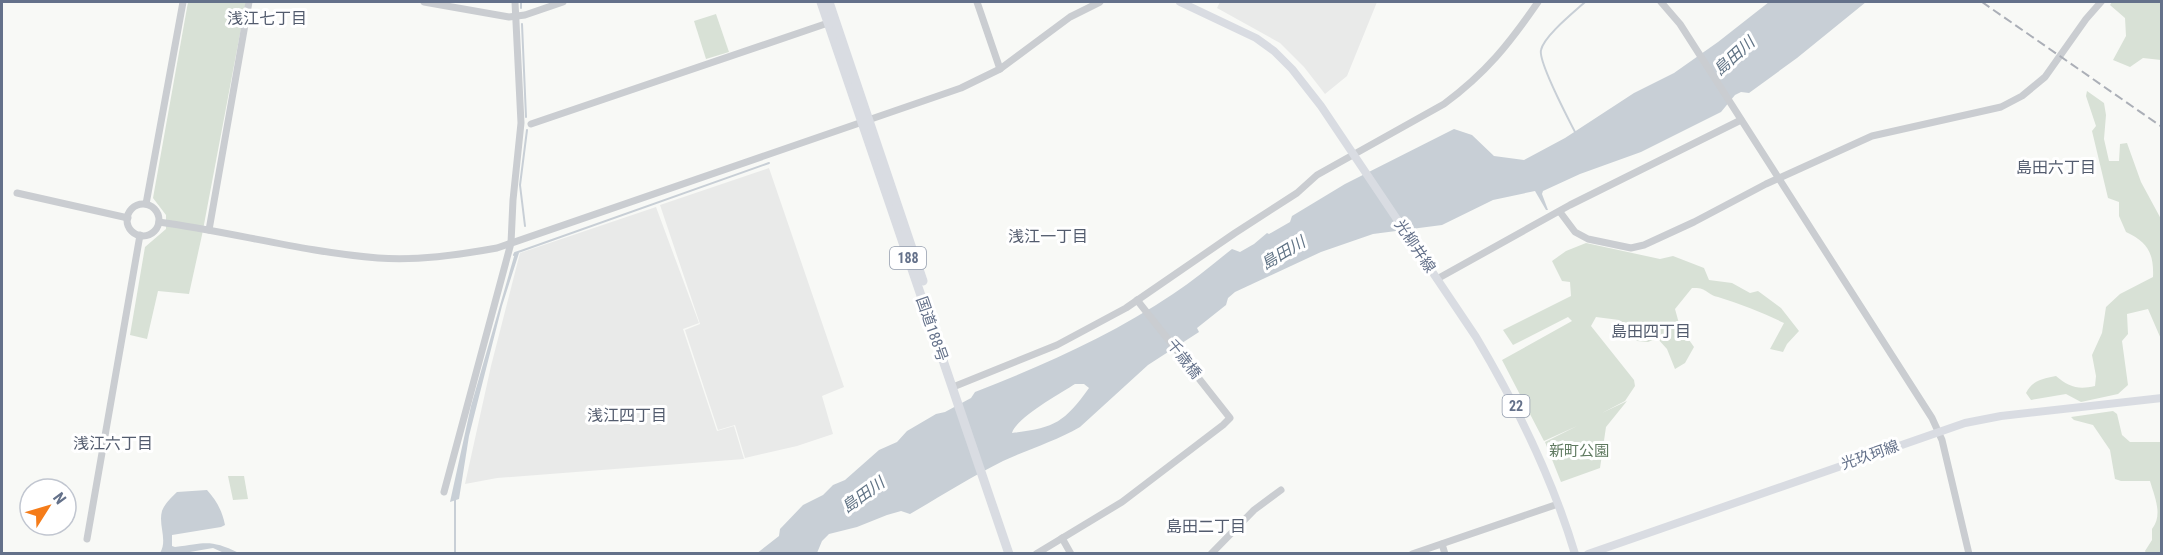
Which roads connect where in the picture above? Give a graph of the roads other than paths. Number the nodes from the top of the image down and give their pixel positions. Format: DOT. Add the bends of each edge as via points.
graph roads {
  1 [pos="183,2"];
  2 [pos="249,2"];
  3 [pos="424,2"];
  4 [pos="515,2"];
  5 [pos="563,2"];
  6 [pos="821,2"];
  7 [pos="829,2"];
  8 [pos="977,2"];
  9 [pos="1100,2"];
  10 [pos="1180,2"];
  11 [pos="1538,2"];
  12 [pos="2101,2"];
  13 [pos="1663,3"];
  14 [pos="516,17"];
  15 [pos="828,23"];
  16 [pos="1000,69"];
  17 [pos="1739,117"];
  18 [pos="866,122"];
  19 [pos="531,124"];
  20 [pos="1356,157"];
  21 [pos="1778,178"];
  22 [pos="17,193"];
  23 [pos="146,204"];
  24 [pos="1560,212"];
  25 [pos="128,218"];
  26 [pos="159,222"];
  27 [pos="209,230"];
  28 [pos="140,235"];
  29 [pos="511,243"];
  30 [pos="1437,279"];
  31 [pos="1140,302"];
  32 [pos="956,389"];
  33 [pos="2162,398"];
  34 [pos="1939,431"];
  35 [pos="1281,490"];
  36 [pos="444,492"];
  37 [pos="1558,504"];
  38 [pos="1062,538"];
  39 [pos="87,539"];
  40 [pos="1442,544"];
  41 [pos="1009,554"];
  42 [pos="1015,554"];
  43 [pos="1036,554"];
  44 [pos="1071,554"];
  45 [pos="1211,554"];
  46 [pos="1412,554"];
  47 [pos="1445,554"];
  48 [pos="1575,554"];
  49 [pos="1588,554"];
  50 [pos="1969,554"];
  1 -- 23 [label="street"];
  2 -- 27 [label="street"];
  3 -- 14 [label="street"];
  4 -- 14 [label="street"];
  5 -- 14 [label="street"];
  6 -- 15 [label="highway, 国道188号 / 188"];
  7 -- 18 [label="highway, 国道188号 / 188"];
  8 -- 16 [label="street"];
  9 -- 16 [label="street" via="1070,17"];
  10 -- 20 [label="main road, 光柳井線 / 22" via="1238,28 1274,51 1308,87"];
  11 -- 20 [label="street" via="1493,63 1467,86"];
  12 -- 21 [label="street" via="2038,84 2013,102 1872,136"];
  13 -- 17 [label="street"];
  14 -- 29 [label="street" via="521,123"];
  15 -- 18 [label="highway, 国道188号 / 188"];
  15 -- 19 [label="street"];
  16 -- 18 [label="street" via="961,88"];
  17 -- 21 [label="street"];
  17 -- 24 [label="street"];
  18 -- 29 [label="street"];
  18 -- 32 [label="highway, 国道188号 / 188"];
  20 -- 30 [label="main road, 光柳井線 / 22"];
  20 -- 31 [label="street" via="1317,175"];
  21 -- 24 [label="street" via="1694,222 1631,248 1579,235"];
  21 -- 34 [label="street"];
  22 -- 25 [label="street"];
  23 -- 25 [label="street" via="132,208"];
  23 -- 26 [label="street" via="157,211"];
  24 -- 30 [label="street"];
  25 -- 28 [label="street" via="129,227"];
  26 -- 27 [label="street"];
  26 -- 28 [label="street" via="153,232"];
  27 -- 29 [label="street" via="379,258 443,256"];
  28 -- 39 [label="street"];
  29 -- 36 [label="street"];
  30 -- 37 [label="main road, 光柳井線 / 22" via="1515,404"];
  31 -- 32 [label="street" via="1057,345"];
  31 -- 38 [label="street, 千歳橋" via="1230,418 1144,487"];
  32 -- 41 [label="highway, 国道188号 / 188"];
  32 -- 42 [label="highway, 国道188号 / 188"];
  33 -- 34 [label="main road, 光玖珂線" via="2001,416"];
  34 -- 49 [label="main road, 光玖珂線"];
  34 -- 50 [label="street"];
  35 -- 45 [label="street" via="1254,510"];
  37 -- 40 [label="street"];
  37 -- 48 [label="main road, 光柳井線 / 22"];
  38 -- 43 [label="street"];
  38 -- 44 [label="street"];
  40 -- 46 [label="street"];
  40 -- 47 [label="street"];
}
